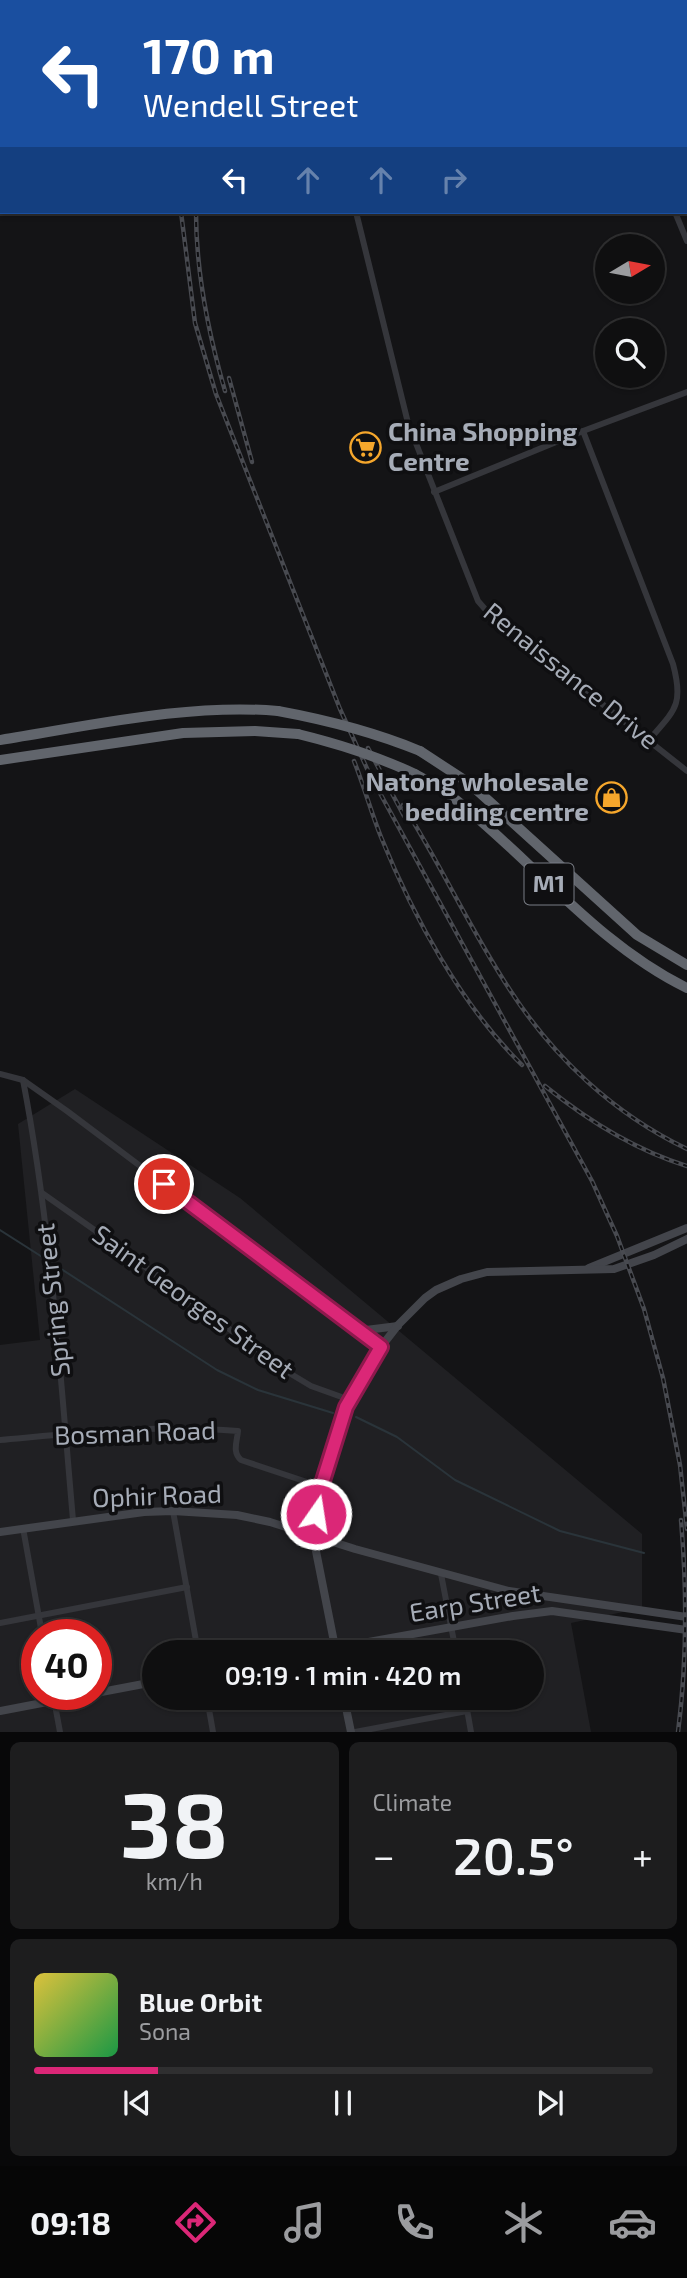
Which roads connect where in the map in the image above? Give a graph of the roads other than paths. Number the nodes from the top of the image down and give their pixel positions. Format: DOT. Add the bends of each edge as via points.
graph roads {
  1 [pos="356,214"];
  2 [pos="677,214"];
  3 [pos="687,241"];
  4 [pos="687,392"];
  5 [pos="583,431"];
  6 [pos="434,492"];
  7 [pos="0,740"];
  8 [pos="649,740"];
  9 [pos="0,760"];
  10 [pos="687,771"];
  11 [pos="687,965"];
  12 [pos="687,988"];
  13 [pos="0,1074"];
  14 [pos="23,1080"];
  15 [pos="42,1193"];
  16 [pos="687,1228"];
  17 [pos="687,1239"];
  18 [pos="586,1270"];
  19 [pos="329,1307"];
  20 [pos="398,1325"];
  21 [pos="366,1330"];
  22 [pos="383,1345"];
  23 [pos="348,1404"];
  24 [pos="65,1434"];
  25 [pos="0,1440"];
  26 [pos="321,1487"];
  27 [pos="173,1511"];
  28 [pos="74,1520"];
  29 [pos="23,1528"];
  30 [pos="0,1532"];
  31 [pos="313,1536"];
  32 [pos="441,1574"];
  33 [pos="187,1587"];
  34 [pos="529,1595"];
  35 [pos="557,1599"];
  36 [pos="531,1614"];
  37 [pos="39,1615"];
  38 [pos="587,1615"];
  39 [pos="687,1617"];
  40 [pos="40,1619"];
  41 [pos="0,1623"];
  42 [pos="452,1628"];
  43 [pos="687,1630"];
  44 [pos="196,1640"];
  45 [pos="334,1640"];
  46 [pos="389,1640"];
  47 [pos="454,1640"];
  48 [pos="142,1684"];
  49 [pos="112,1690"];
  50 [pos="21,1705"];
  51 [pos="0,1710"];
  52 [pos="56,1710"];
  53 [pos="208,1710"];
  54 [pos="347,1710"];
  55 [pos="467,1711"];
  56 [pos="60,1732"];
  57 [pos="213,1732"];
  58 [pos="353,1732"];
  59 [pos="471,1732"];
  1 -- 6 [label="street, Renaissance Drive" via="401,401"];
  2 -- 3 [label="street"];
  4 -- 5 [label="street"];
  5 -- 6 [label="street"];
  5 -- 8 [label="street" via="678,683 674,711"];
  6 -- 8 [label="street, Renaissance Drive" via="482,608"];
  7 -- 11 [label="highway, M1, bridge" via="218,710 278,711 391,740 420,751 469,783 637,934"];
  8 -- 10 [label="street, Renaissance Drive"];
  9 -- 12 [label="highway, M1, bridge" via="197,731 298,734 343,745 415,774 454,798 620,947"];
  13 -- 14 [label="street"];
  14 -- 15 [label="street, Spring Street"];
  14 -- 19 [label="street"];
  15 -- 23 [label="street, Saint Georges Street" via="293,1376"];
  15 -- 24 [label="street, Spring Street"];
  16 -- 18 [label="street"];
  17 -- 18 [label="street" via="622,1267"];
  18 -- 20 [label="street" via="487,1272 461,1279 425,1298"];
  19 -- 21 [label="street"];
  19 -- 22 [label="street"];
  20 -- 21 [label="street"];
  20 -- 22 [label="street"];
  21 -- 22 [label="street"];
  22 -- 23 [label="street"];
  23 -- 26 [label="street"];
  24 -- 25 [label="street, Bosman Road"];
  24 -- 26 [label="street, Bosman Road" via="174,1428 238,1431 236,1455 242,1460"];
  24 -- 28 [label="street, Spring Street"];
  26 -- 31 [label="street"];
  27 -- 28 [label="street, Ophir Road"];
  27 -- 31 [label="street, Ophir Road" via="252,1518"];
  27 -- 33 [label="street"];
  28 -- 29 [label="street, Ophir Road"];
  29 -- 30 [label="street, Ophir Road"];
  29 -- 37 [label="street"];
  31 -- 32 [label="street, Ophir Road"];
  31 -- 45 [label="street"];
  32 -- 34 [label="street, Earp Street"];
  32 -- 42 [label="street"];
  33 -- 37 [label="street"];
  33 -- 44 [label="street"];
  34 -- 35 [label="street, Earp Street"];
  34 -- 36 [label="street"];
  35 -- 38 [label="street"];
  35 -- 39 [label="street, Earp Street"];
  36 -- 38 [label="street, Earp Street"];
  36 -- 42 [label="street, Earp Street"];
  37 -- 40 [label="street"];
  37 -- 41 [label="street"];
  38 -- 43 [label="street, Earp Street"];
  42 -- 46 [label="street, Earp Street"];
  42 -- 47 [label="street"];
  48 -- 49 [label="street"];
  50 -- 51 [label="street"];
  52 -- 56 [label="street"];
  53 -- 57 [label="street"];
  54 -- 58 [label="street"];
  55 -- 58 [label="street"];
  55 -- 59 [label="street"];
}
